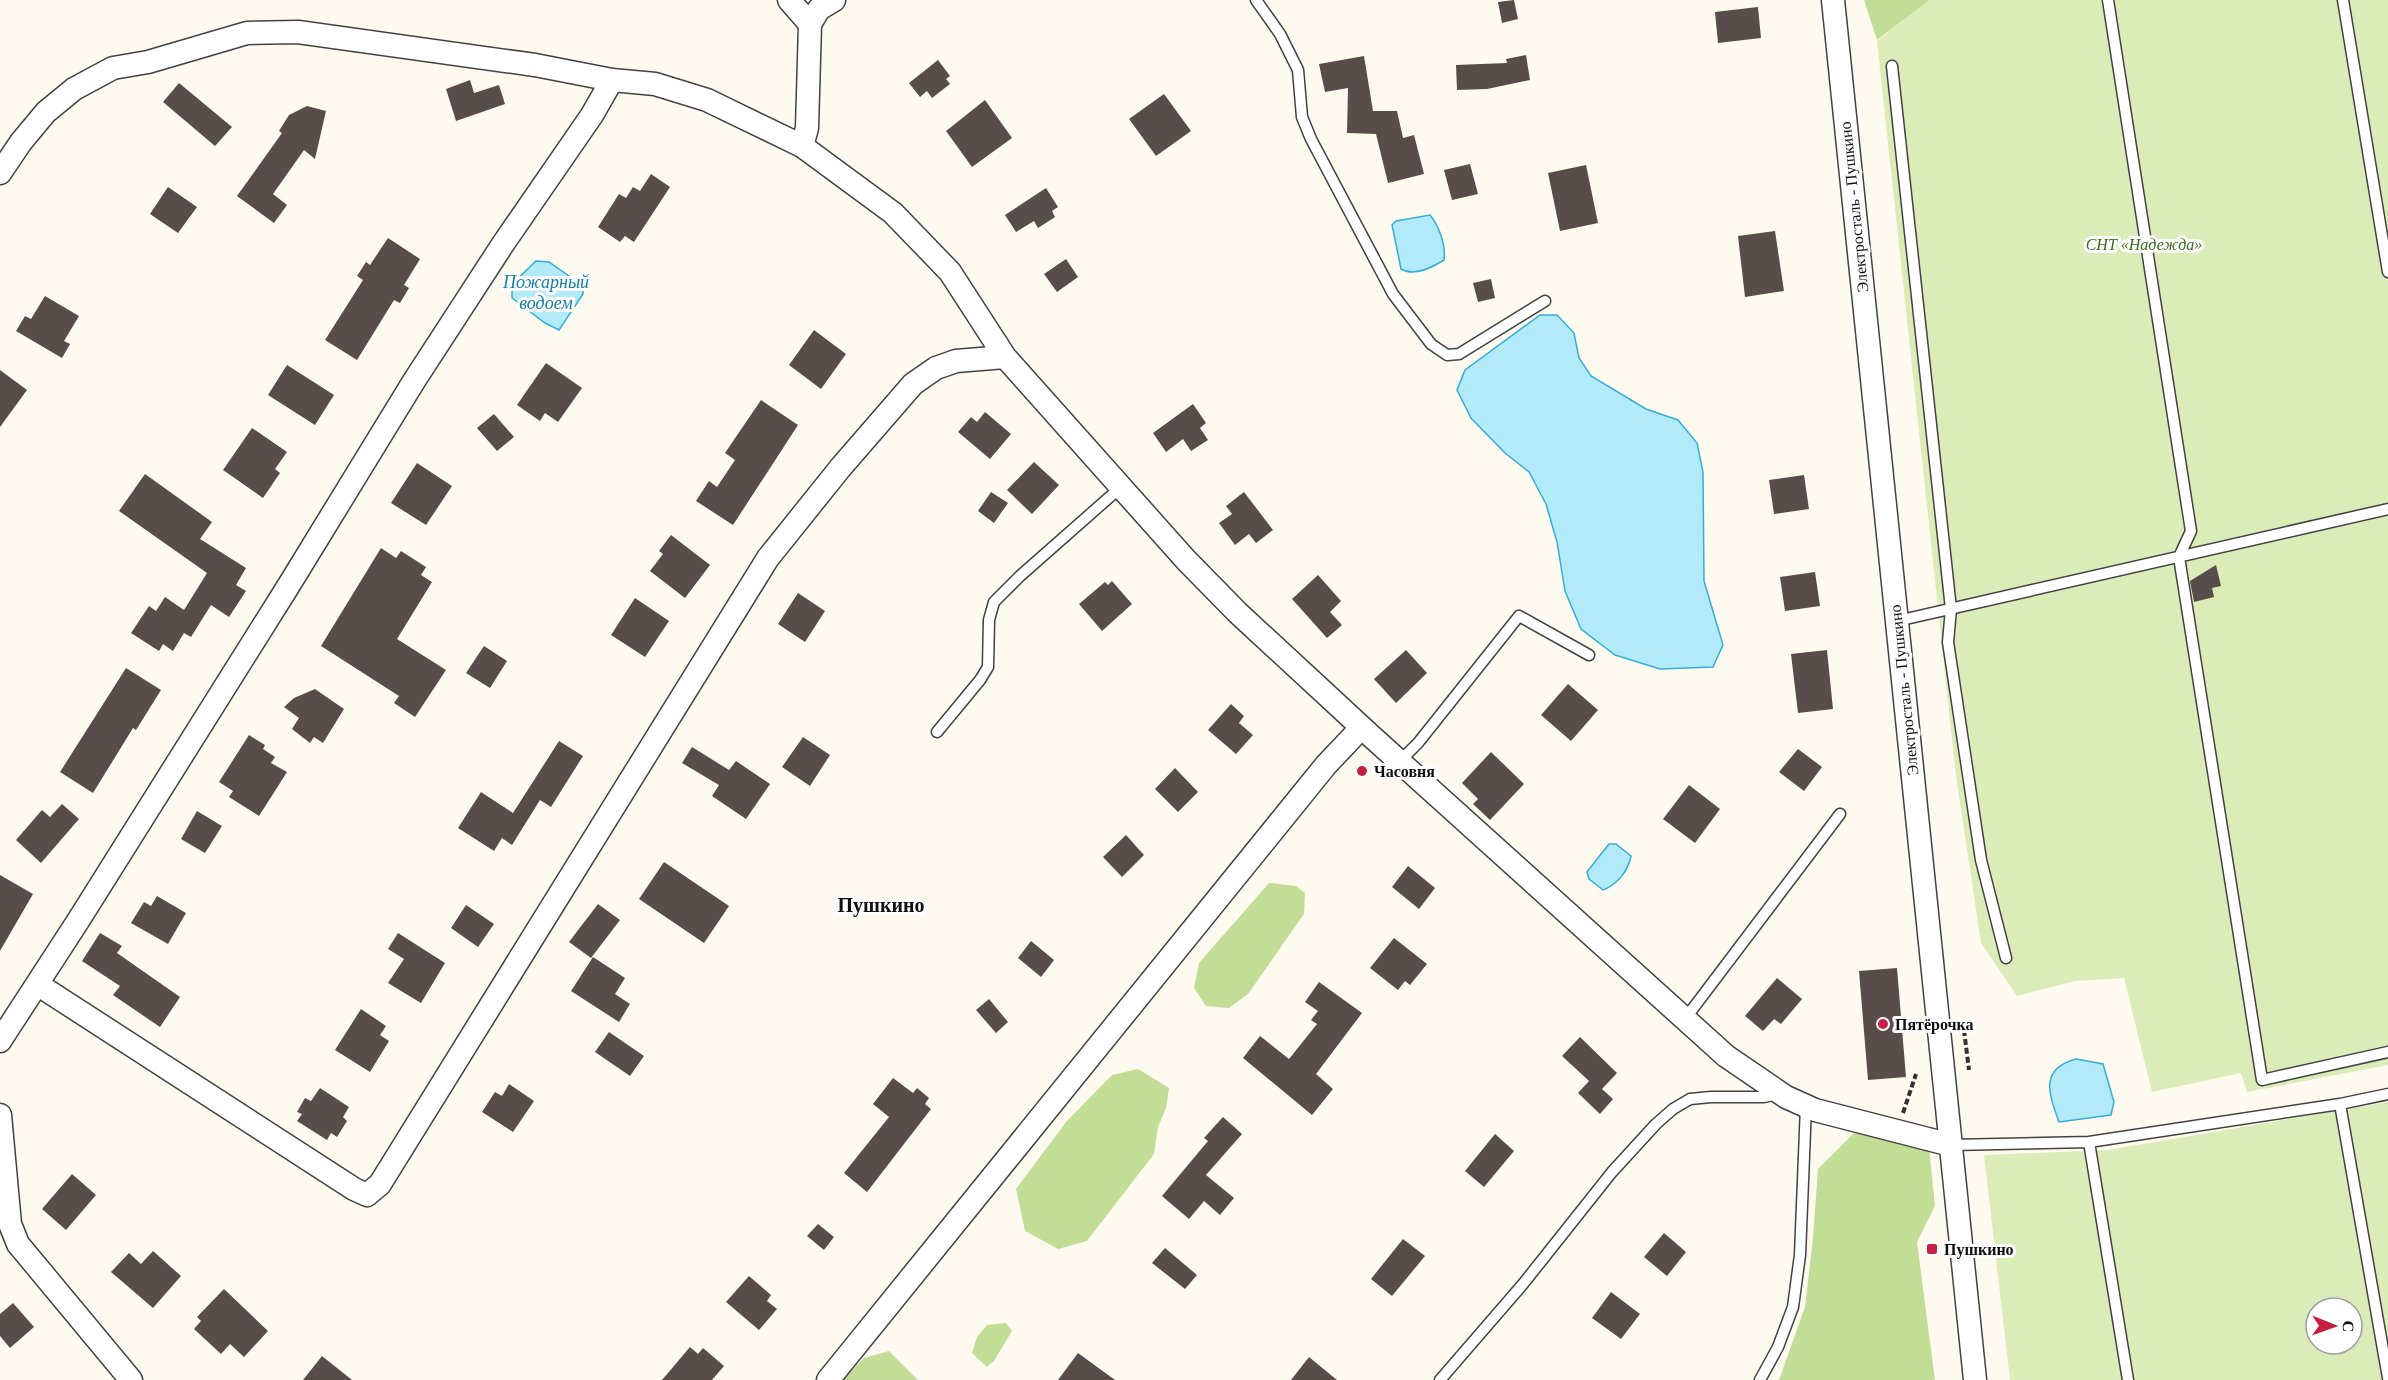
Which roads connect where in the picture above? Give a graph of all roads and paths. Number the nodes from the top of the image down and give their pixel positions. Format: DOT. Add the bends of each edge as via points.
graph roads {
  1 [pos="789,0"];
  2 [pos="834,0"];
  3 [pos="1256,0"];
  4 [pos="1833,0"];
  5 [pos="2108,0"];
  6 [pos="2343,0"];
  7 [pos="810,24"];
  8 [pos="1892,66"];
  9 [pos="612,80"];
  10 [pos="802,146"];
  11 [pos="0,173"];
  12 [pos="2388,272"];
  13 [pos="1545,301"];
  14 [pos="1005,357"];
  15 [pos="1121,486"];
  16 [pos="2388,509"];
  17 [pos="2179,557"];
  18 [pos="1951,609"];
  19 [pos="1897,621"];
  20 [pos="1589,655"];
  21 [pos="1361,728"];
  22 [pos="937,732"];
  23 [pos="1399,762"];
  24 [pos="1840,814"];
  25 [pos="2006,958"];
  26 [pos="37,984"];
  27 [pos="1685,1019"];
  28 [pos="1964,1030"];
  29 [pos="0,1041"];
  30 [pos="2388,1052"];
  31 [pos="1969,1070"];
  32 [pos="1916,1074"];
  33 [pos="1781,1093"];
  34 [pos="2388,1095"];
  35 [pos="2340,1104"];
  36 [pos="1806,1106"];
  37 [pos="0,1115"];
  38 [pos="1897,1131"];
  39 [pos="2089,1142"];
  40 [pos="1951,1145"];
  41 [pos="2388,1378"];
  42 [pos="131,1380"];
  43 [pos="828,1380"];
  44 [pos="1440,1380"];
  45 [pos="1760,1380"];
  46 [pos="1975,1380"];
  47 [pos="2128,1380"];
  1 -- 7 [label="street"];
  2 -- 7 [label="street" via="819,9"];
  3 -- 13 [label="lane" via="1280,34 1298,70 1302,117 1311,139 1393,294 1431,344 1448,355 1459,354"];
  4 -- 19 [label="street, Электросталь - Пушкино"];
  5 -- 17 [label="lane" via="2191,531"];
  6 -- 12 [label="lane"];
  7 -- 10 [label="street" via="807,128"];
  8 -- 18 [label="lane"];
  9 -- 10 [label="street" via="655,84 707,100"];
  9 -- 11 [label="street" via="298,32 247,33 148,62 112,68 74,88 46,112"];
  9 -- 26 [label="street" via="414,381"];
  10 -- 14 [label="street" via="893,213 950,272"];
  14 -- 15 [label="street"];
  14 -- 26 [label="street" via="956,361 936,368 913,384 768,558 380,1184 367,1195"];
  15 -- 21 [label="street" via="1208,583"];
  15 -- 22 [label="lane" via="994,602 989,620 988,667"];
  16 -- 17 [label="lane"];
  17 -- 18 [label="lane"];
  17 -- 30 [label="lane" via="2262,1080"];
  18 -- 19 [label="lane"];
  18 -- 25 [label="lane" via="1948,642 1981,861"];
  19 -- 40 [label="street, Электросталь - Пушкино"];
  20 -- 23 [label="lane" via="1519,616"];
  21 -- 23 [label="street"];
  21 -- 43 [label="street" via="1326,765"];
  23 -- 27 [label="street"];
  24 -- 27 [label="lane"];
  26 -- 29 [label="street"];
  27 -- 33 [label="street" via="1726,1056"];
  28 -- 31 [label="path"];
  32 -- 38 [label="path"];
  33 -- 36 [label="street"];
  33 -- 44 [label="lane" via="1690,1099 1672,1109 1612,1172"];
  34 -- 35 [label="lane"];
  35 -- 39 [label="lane"];
  35 -- 41 [label="lane"];
  36 -- 38 [label="street"];
  36 -- 45 [label="lane" via="1800,1255 1793,1306"];
  37 -- 42 [label="street" via="10,1224 18,1244"];
  38 -- 40 [label="street"];
  39 -- 40 [label="lane"];
  39 -- 47 [label="lane"];
  40 -- 46 [label="street, Электросталь - Пушкино"];
}
